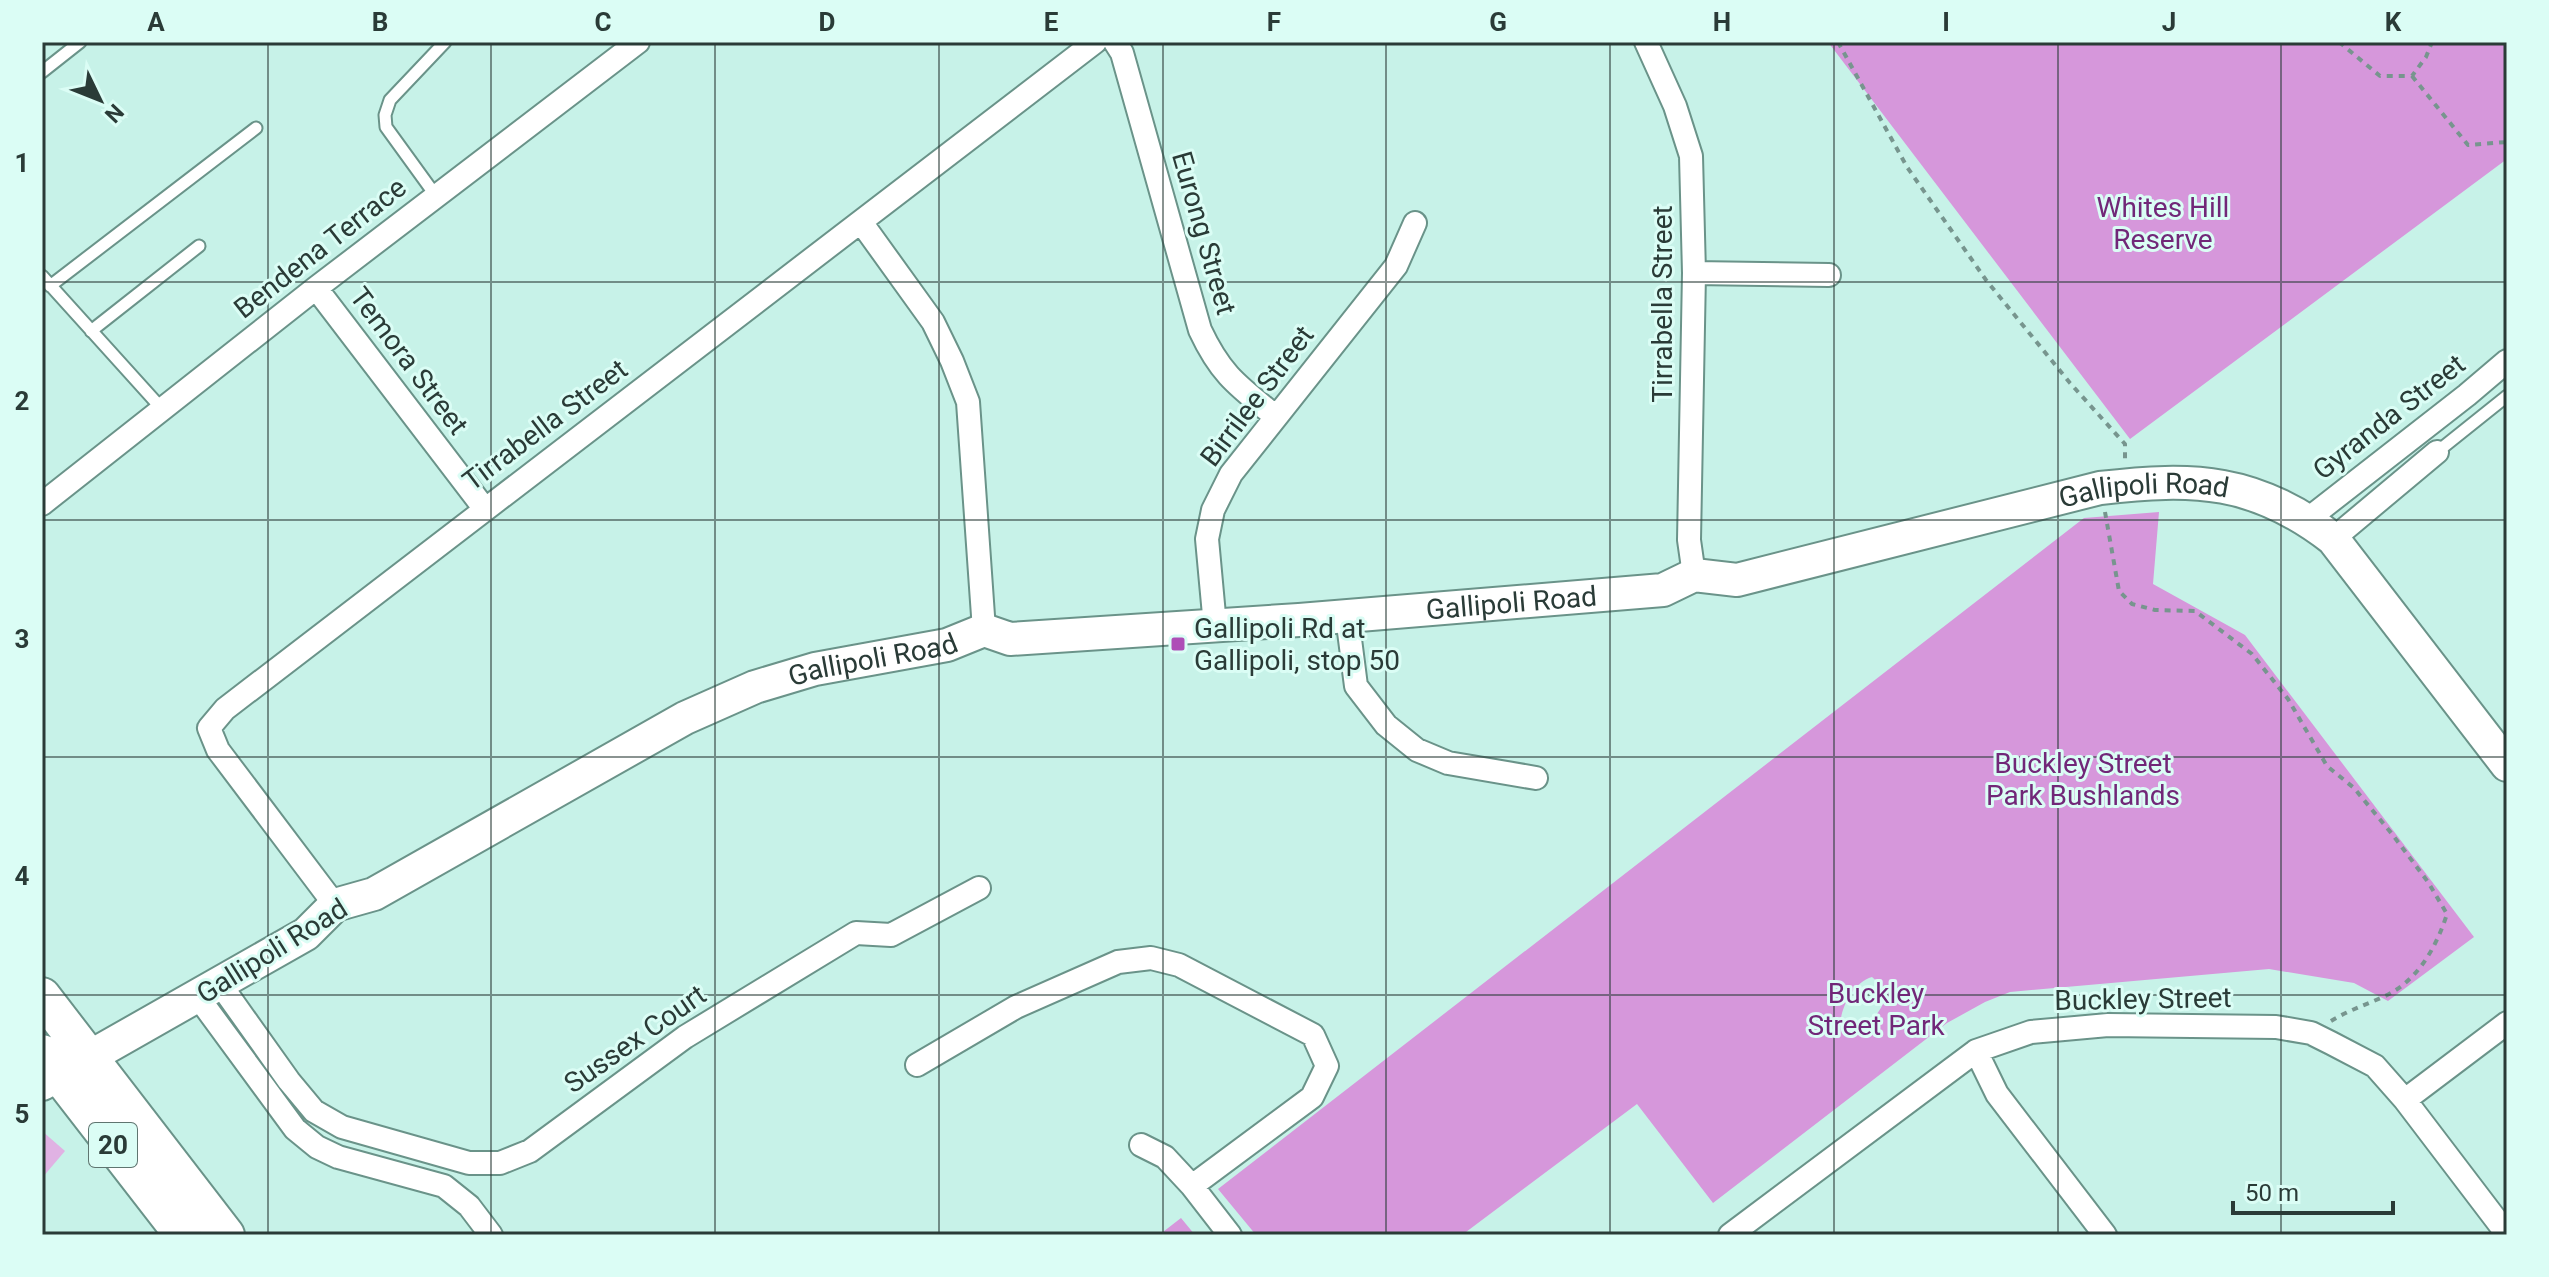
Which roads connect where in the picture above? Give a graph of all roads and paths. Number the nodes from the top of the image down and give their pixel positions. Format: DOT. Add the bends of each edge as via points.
graph roads {
  1 [pos="80,42"];
  2 [pos="445,42"];
  3 [pos="638,42"];
  4 [pos="1095,42"];
  5 [pos="1115,42"];
  6 [pos="1646,42"];
  7 [pos="1838,42"];
  8 [pos="2339,42"];
  9 [pos="2432,42"];
  10 [pos="42,72"];
  11 [pos="2412,76"];
  12 [pos="256,128"];
  13 [pos="2507,142"];
  14 [pos="436,196"];
  15 [pos="861,222"];
  16 [pos="1415,223"];
  17 [pos="199,246"];
  18 [pos="1694,273"];
  19 [pos="1829,275"];
  20 [pos="46,281"];
  21 [pos="316,288"];
  22 [pos="91,331"];
  23 [pos="2507,361"];
  24 [pos="2507,396"];
  25 [pos="163,410"];
  26 [pos="1275,416"];
  27 [pos="2437,452"];
  28 [pos="2113,486"];
  29 [pos="42,504"];
  30 [pos="484,508"];
  31 [pos="2308,519"];
  32 [pos="2333,539"];
  33 [pos="1694,575"];
  34 [pos="1347,616"];
  35 [pos="1215,626"];
  36 [pos="984,630"];
  37 [pos="2507,765"];
  38 [pos="1536,778"];
  39 [pos="979,888"];
  40 [pos="335,905"];
  41 [pos="209,990"];
  42 [pos="42,996"];
  43 [pos="2507,1023"];
  44 [pos="2311,1033"];
  45 [pos="1976,1051"];
  46 [pos="91,1058"];
  47 [pos="917,1065"];
  48 [pos="48,1071"];
  49 [pos="2405,1100"];
  50 [pos="314,1111"];
  51 [pos="295,1129"];
  52 [pos="1141,1145"];
  53 [pos="1192,1186"];
  54 [pos="2507,1234"];
  55 [pos="183,1235"];
  56 [pos="226,1235"];
  57 [pos="491,1235"];
  58 [pos="1230,1235"];
  59 [pos="1730,1235"];
  60 [pos="2105,1235"];
  1 -- 10 [label="lane"];
  2 -- 14 [label="lane" via="390,100 385,115 386,127"];
  3 -- 14 [label="street, Bendena Terrace"];
  4 -- 15 [label="street, Tirrabella Street"];
  5 -- 26 [label="street, Eurong Street" via="1200,330 1229,379"];
  6 -- 18 [label="street, Tirrabella Street" via="1691,156"];
  7 -- 28 [label="path" via="1907,167 1986,280 2125,444"];
  8 -- 11 [label="path" via="2380,76"];
  9 -- 11 [label="path"];
  11 -- 13 [label="path" via="2468,145"];
  12 -- 20 [label="lane"];
  14 -- 21 [label="street, Bendena Terrace"];
  15 -- 30 [label="street, Tirrabella Street"];
  15 -- 36 [label="street" via="933,322 968,402"];
  16 -- 26 [label="street, Birrilee Street" via="1396,266"];
  17 -- 22 [label="lane"];
  18 -- 19 [label="street"];
  18 -- 33 [label="street, Tirrabella Street" via="1689,540"];
  20 -- 22 [label="lane"];
  21 -- 25 [label="street, Bendena Terrace"];
  21 -- 30 [label="street, Temora Street"];
  22 -- 25 [label="lane"];
  23 -- 31 [label="street, Gyranda Street"];
  24 -- 27 [label="lane"];
  25 -- 29 [label="street, Bendena Terrace"];
  26 -- 35 [label="street, Birrilee Street" via="1231,474 1213,510 1207,539"];
  27 -- 32 [label="street"];
  28 -- 31 [label="street, Gallipoli Road" via="2203,482 2260,495"];
  28 -- 33 [label="street, Gallipoli Road" via="1737,580"];
  28 -- 44 [label="path" via="2119,591 2132,604 2195,611 2252,654 2288,699 2327,766 2354,788 2392,834 2447,914 2420,970 2387,996"];
  30 -- 40 [label="street, Tirrabella Street" via="225,709 209,728 218,750"];
  31 -- 32 [label="street, Gallipoli Road"];
  32 -- 37 [label="street, Gallipoli Road"];
  33 -- 34 [label="street, Gallipoli Road" via="1663,590"];
  34 -- 35 [label="street, Gallipoli Road"];
  34 -- 38 [label="street" via="1356,686 1386,725 1417,750 1448,763"];
  35 -- 36 [label="street, Gallipoli Road" via="1010,639"];
  36 -- 40 [label="street, Gallipoli Road" via="947,645 815,669 755,687 685,718 374,894"];
  39 -- 50 [label="street, Sussex Court" via="891,935 856,933 685,1037 530,1151 500,1163 469,1163 342,1127"];
  40 -- 41 [label="street, Gallipoli Road" via="306,934"];
  41 -- 46 [label="street, Gallipoli Road"];
  41 -- 50 [label="street, Sussex Court"];
  41 -- 51 [label="street"];
  42 -- 46 [label="main road, 20"];
  43 -- 49 [label="street"];
  44 -- 45 [label="street, Buckley Street" via="2276,1027 2108,1025 2031,1032"];
  44 -- 49 [label="street, Buckley Street" via="2375,1066"];
  45 -- 59 [label="street, Buckley Street"];
  45 -- 60 [label="street" via="1997,1094"];
  46 -- 48 [label="street, Gallipoli Road"];
  46 -- 56 [label="main road, 20"];
  47 -- 53 [label="street" via="1016,1007 1118,962 1151,958 1179,965 1313,1035 1327,1066 1312,1097"];
  48 -- 55 [label="main road, 20"];
  49 -- 54 [label="street, Buckley Street"];
  50 -- 51 [label="street"];
  51 -- 57 [label="street" via="338,1157 444,1186 469,1206"];
  52 -- 53 [label="street" via="1165,1157"];
  53 -- 58 [label="street"];
}
